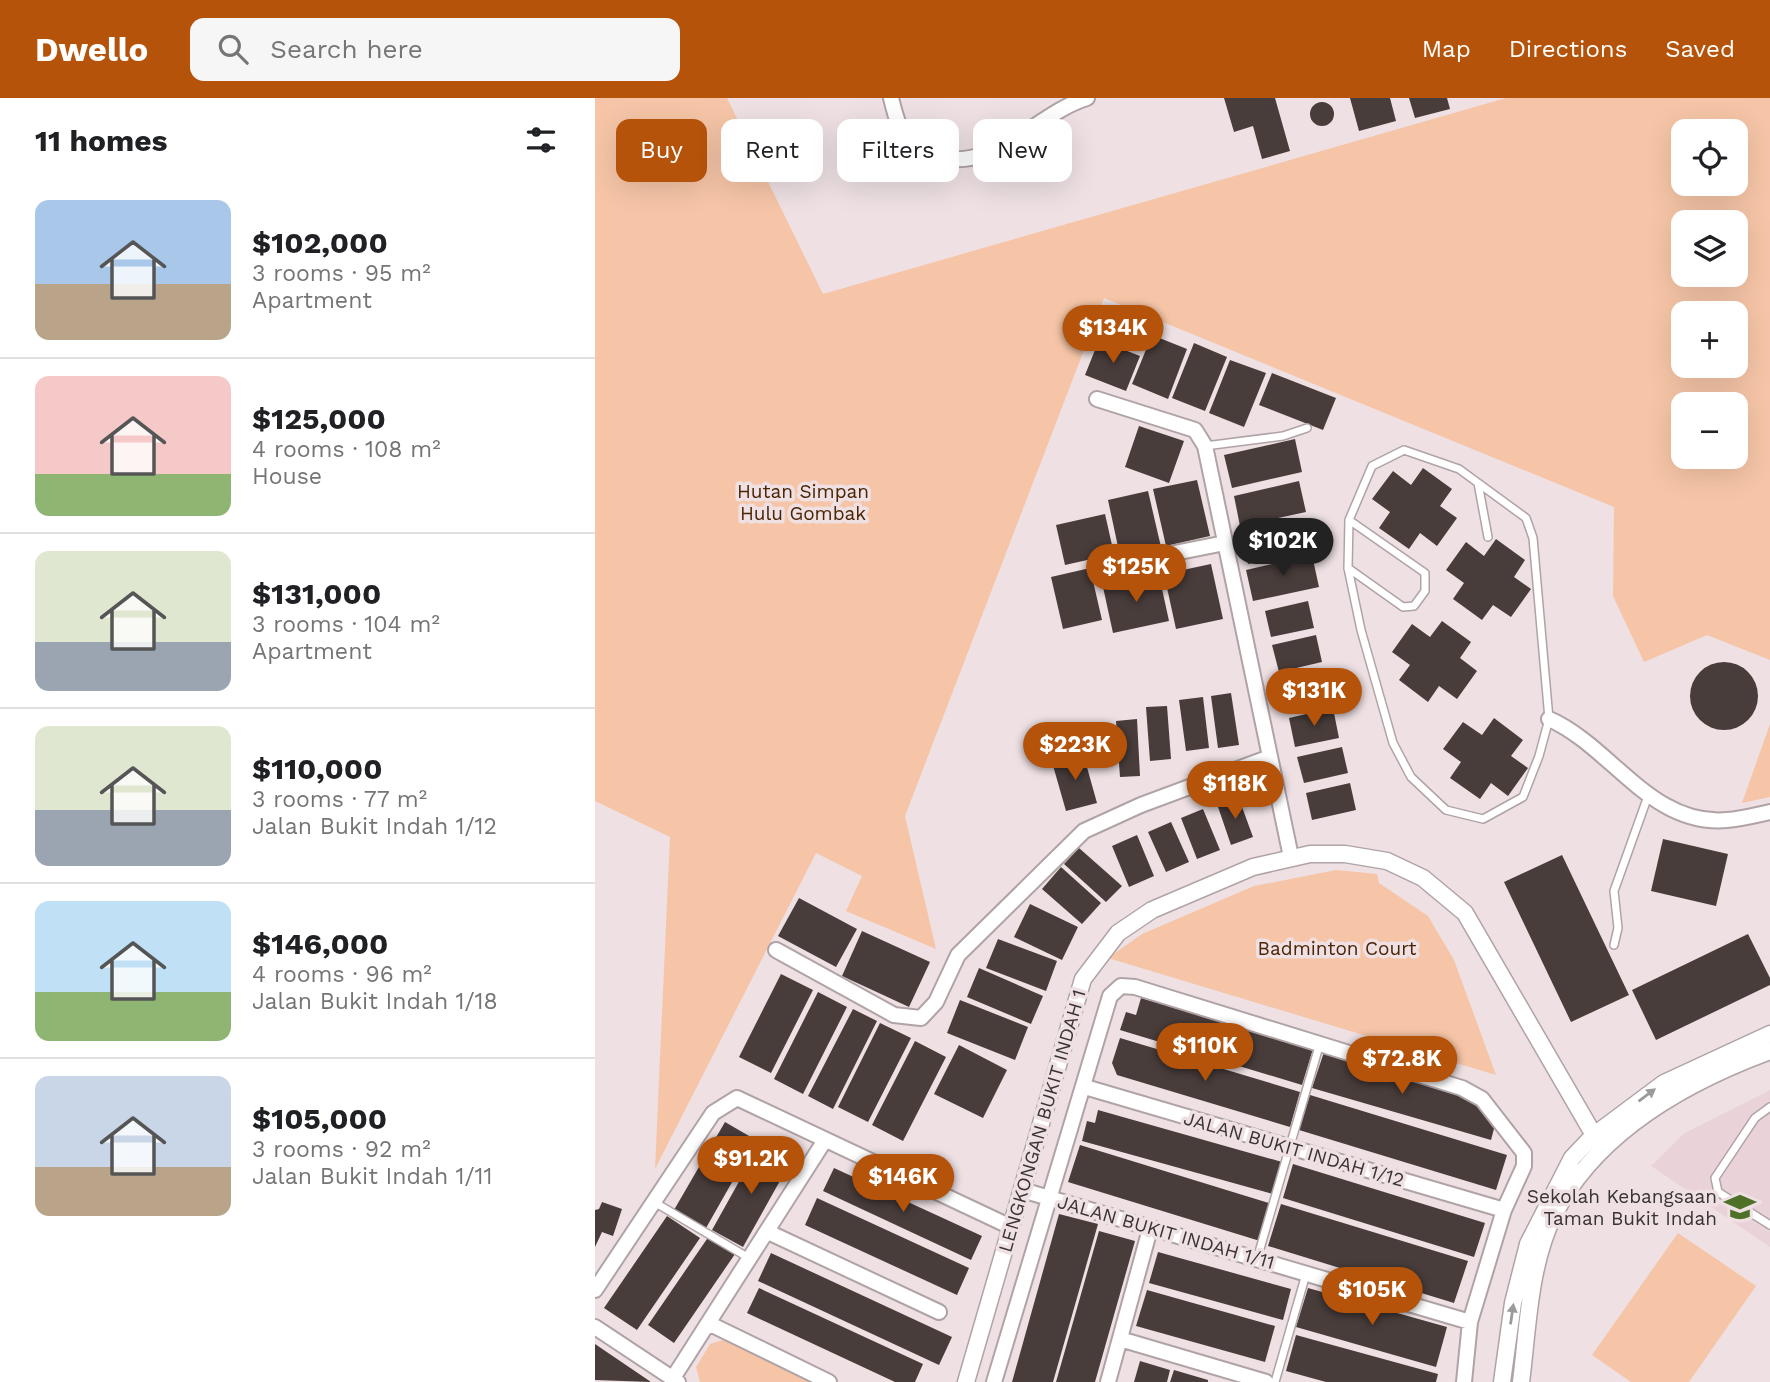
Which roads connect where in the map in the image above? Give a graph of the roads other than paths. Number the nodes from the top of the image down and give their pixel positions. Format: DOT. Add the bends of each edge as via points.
graph roads {
  1 [pos="891,98"];
  2 [pos="1087,98"];
  3 [pos="1097,399"];
  4 [pos="1307,428"];
  5 [pos="1205,446"];
  6 [pos="1478,483"];
  7 [pos="1349,520"];
  8 [pos="1488,537"];
  9 [pos="1225,543"];
  10 [pos="1104,567"];
  11 [pos="1348,568"];
  12 [pos="1549,719"];
  13 [pos="1270,757"];
  14 [pos="1648,796"];
  15 [pos="1770,812"];
  16 [pos="1291,857"];
  17 [pos="1614,945"];
  18 [pos="776,950"];
  19 [pos="1770,1034"];
  20 [pos="1320,1042"];
  21 [pos="1770,1051"];
  22 [pos="1085,1087"];
  23 [pos="1770,1107"];
  24 [pos="825,1140"];
  25 [pos="1597,1142"];
  26 [pos="1290,1147"];
  27 [pos="1022,1190"];
  28 [pos="1050,1198"];
  29 [pos="654,1202"];
  30 [pos="1504,1210"];
  31 [pos="1770,1225"];
  32 [pos="1010,1227"];
  33 [pos="1150,1228"];
  34 [pos="768,1231"];
  35 [pos="749,1258"];
  36 [pos="1257,1259"];
  37 [pos="1306,1273"];
  38 [pos="595,1290"];
  39 [pos="939,1312"];
  40 [pos="1470,1322"];
  41 [pos="708,1323"];
  42 [pos="595,1327"];
  43 [pos="1120,1339"];
  44 [pos="1222,1375"];
  45 [pos="675,1380"];
  46 [pos="829,1382"];
  47 [pos="966,1382"];
  48 [pos="994,1382"];
  49 [pos="1108,1382"];
  50 [pos="1266,1382"];
  51 [pos="1275,1382"];
  52 [pos="1464,1382"];
  53 [pos="1503,1382"];
  54 [pos="1521,1382"];
  1 -- 2 [label="street" via="899,133 919,149 960,159 982,156"];
  3 -- 5 [label="street" via="1195,430"];
  4 -- 5 [label="lane" via="1283,436"];
  5 -- 9 [label="street"];
  6 -- 7 [label="lane" via="1459,469 1404,450 1372,466"];
  6 -- 8 [label="lane"];
  6 -- 12 [label="lane" via="1526,517 1534,538"];
  7 -- 11 [label="lane"];
  7 -- 11 [label="lane" via="1425,573 1425,591 1414,606 1402,607"];
  9 -- 10 [label="street"];
  9 -- 13 [label="street"];
  11 -- 12 [label="lane" via="1393,743 1411,776 1446,810 1483,818 1523,797"];
  12 -- 14 [label="street" via="1570,728"];
  13 -- 16 [label="street"];
  13 -- 18 [label="street" via="1084,831 958,955 936,1002 921,1018 894,1014"];
  14 -- 15 [label="street" via="1682,815 1725,821"];
  14 -- 17 [label="lane" via="1614,891 1618,928"];
  16 -- 25 [label="street, LENGKONGAN BUKIT INDAH 1" via="1345,854 1387,861 1423,878 1465,913"];
  16 -- 27 [label="street, LENGKONGAN BUKIT INDAH 1" via="1253,867 1152,910 1118,933 1098,956 1083,979"];
  25 -- 19 [label="street, one-way" via="1664,1083"];
  20 -- 22 [label="street" via="1121,986 1110,996"];
  20 -- 26 [label="lane"];
  20 -- 30 [label="street" via="1462,1088 1482,1099 1524,1153 1524,1166"];
  21 -- 25 [label="street" via="1667,1099"];
  22 -- 26 [label="street, JALAN BUKIT INDAH 1/12"];
  22 -- 28 [label="street"];
  23 -- 31 [label="lane" via="1755,1118 1715,1178 1717,1192"];
  24 -- 29 [label="street" via="737,1098 713,1114"];
  24 -- 32 [label="street"];
  24 -- 34 [label="street"];
  53 -- 25 [label="street, one-way" via="1513,1304 1528,1244 1572,1158"];
  25 -- 54 [label="street" via="1553,1216 1534,1276"];
  26 -- 30 [label="street, JALAN BUKIT INDAH 1/12"];
  26 -- 36 [label="lane"];
  27 -- 28 [label="street, JALAN BUKIT INDAH 1/11"];
  27 -- 32 [label="street, LENGKONGAN BUKIT INDAH 1"];
  28 -- 33 [label="street, JALAN BUKIT INDAH 1/11"];
  28 -- 48 [label="street"];
  29 -- 35 [label="lane"];
  29 -- 38 [label="street"];
  30 -- 40 [label="street"];
  32 -- 47 [label="street, LENGKONGAN BUKIT INDAH 1"];
  33 -- 36 [label="street, JALAN BUKIT INDAH 1/11"];
  33 -- 43 [label="street"];
  34 -- 35 [label="street"];
  34 -- 39 [label="street"];
  35 -- 41 [label="street"];
  36 -- 37 [label="street, JALAN BUKIT INDAH 1/11"];
  37 -- 40 [label="street, JALAN BUKIT INDAH 1/11"];
  37 -- 51 [label="lane"];
  40 -- 52 [label="street"];
  41 -- 45 [label="street"];
  41 -- 46 [label="street"];
  42 -- 45 [label="street"];
  43 -- 44 [label="street"];
  43 -- 49 [label="street"];
  44 -- 50 [label="street"];
}
